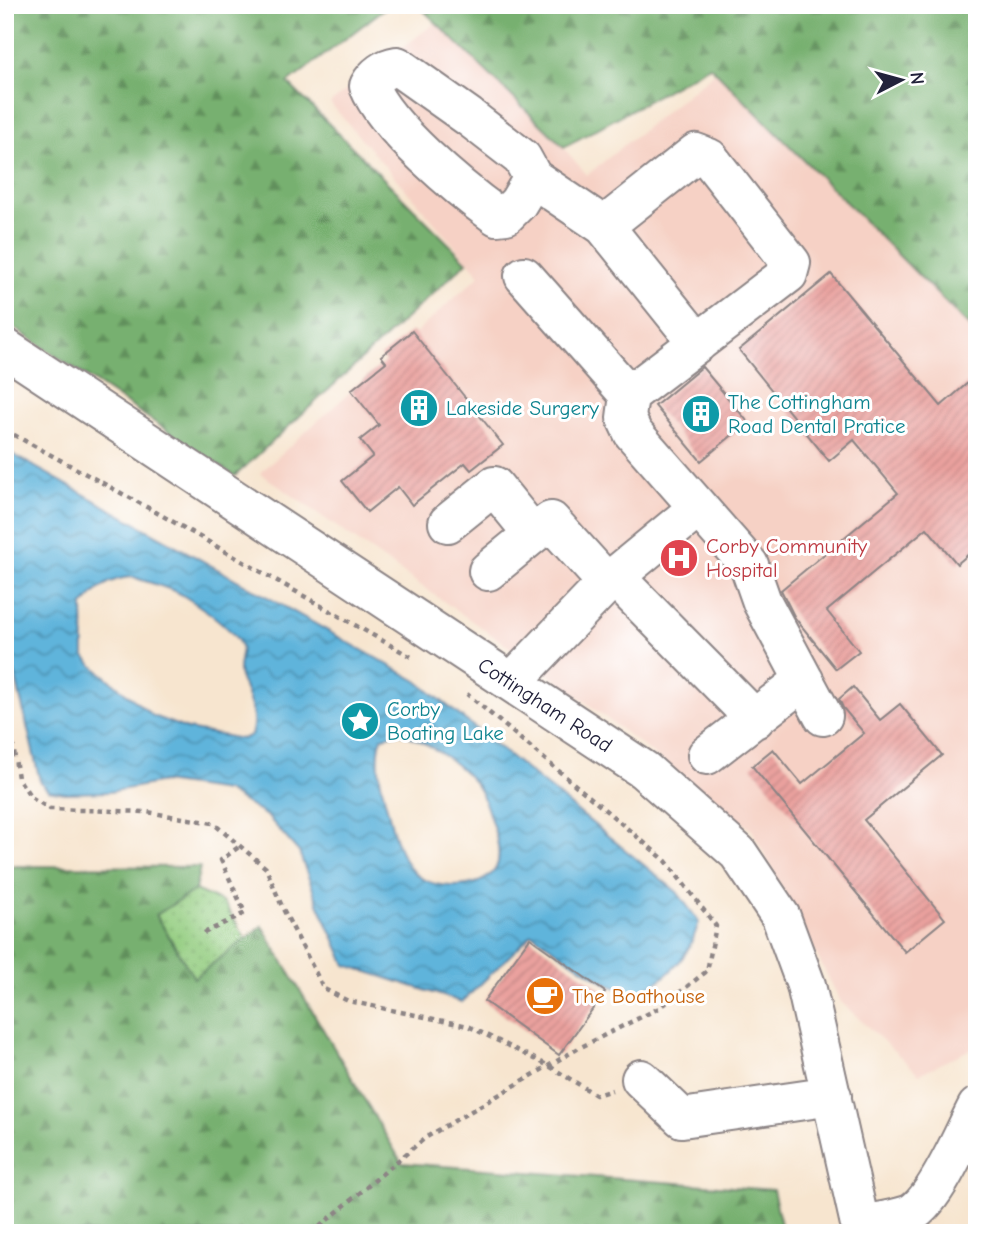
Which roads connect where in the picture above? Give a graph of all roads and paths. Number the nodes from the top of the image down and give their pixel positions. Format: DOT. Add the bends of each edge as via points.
graph roads {
  1 [pos="533,178"];
  2 [pos="604,226"];
  3 [pos="524,276"];
  4 [pos="698,343"];
  5 [pos="5,348"];
  6 [pos="629,395"];
  7 [pos="5,430"];
  8 [pos="698,508"];
  9 [pos="448,523"];
  10 [pos="533,534"];
  11 [pos="488,571"];
  12 [pos="611,580"];
  13 [pos="421,663"];
  14 [pos="804,680"];
  15 [pos="512,682"];
  16 [pos="460,688"];
  17 [pos="5,693"];
  18 [pos="823,716"];
  19 [pos="755,719"];
  20 [pos="707,755"];
  21 [pos="240,846"];
  22 [pos="204,933"];
  23 [pos="548,1066"];
  24 [pos="641,1079"];
  25 [pos="832,1096"];
  26 [pos="977,1107"];
  27 [pos="861,1229"];
  28 [pos="312,1233"];
  1 -- 2 [label="street"];
  2 -- 4 [label="street"];
  2 -- 4 [label="street" via="696,153 709,158 791,263 788,274"];
  3 -- 6 [label="street"];
  4 -- 6 [label="street"];
  5 -- 15 [label="street, Cottingham Road"];
  6 -- 8 [label="street" via="626,418 633,433"];
  7 -- 13 [label="path"];
  8 -- 12 [label="street"];
  8 -- 14 [label="street" via="749,565 762,602"];
  9 -- 10 [label="street" via="494,486"];
  10 -- 11 [label="street"];
  10 -- 12 [label="street" via="551,521"];
  12 -- 15 [label="street"];
  12 -- 19 [label="street"];
  14 -- 18 [label="street"];
  14 -- 19 [label="street"];
  15 -- 25 [label="street, Cottingham Road" via="644,770 737,853 781,917 806,985"];
  16 -- 23 [label="path" via="666,861 716,926 707,971 661,1007"];
  17 -- 21 [label="path" via="18,778 30,797 50,809 147,811 213,823"];
  19 -- 20 [label="street"];
  21 -- 22 [label="path" via="221,860 245,913"];
  21 -- 23 [label="path" via="266,868 324,989 348,1001 468,1026"];
  23 -- 24 [label="path" via="596,1096"];
  23 -- 28 [label="path" via="425,1138"];
  24 -- 25 [label="street" via="682,1118"];
  25 -- 27 [label="street, Cottingham Road"];
  26 -- 27 [label="street" via="948,1167 923,1203 910,1214"];
}
